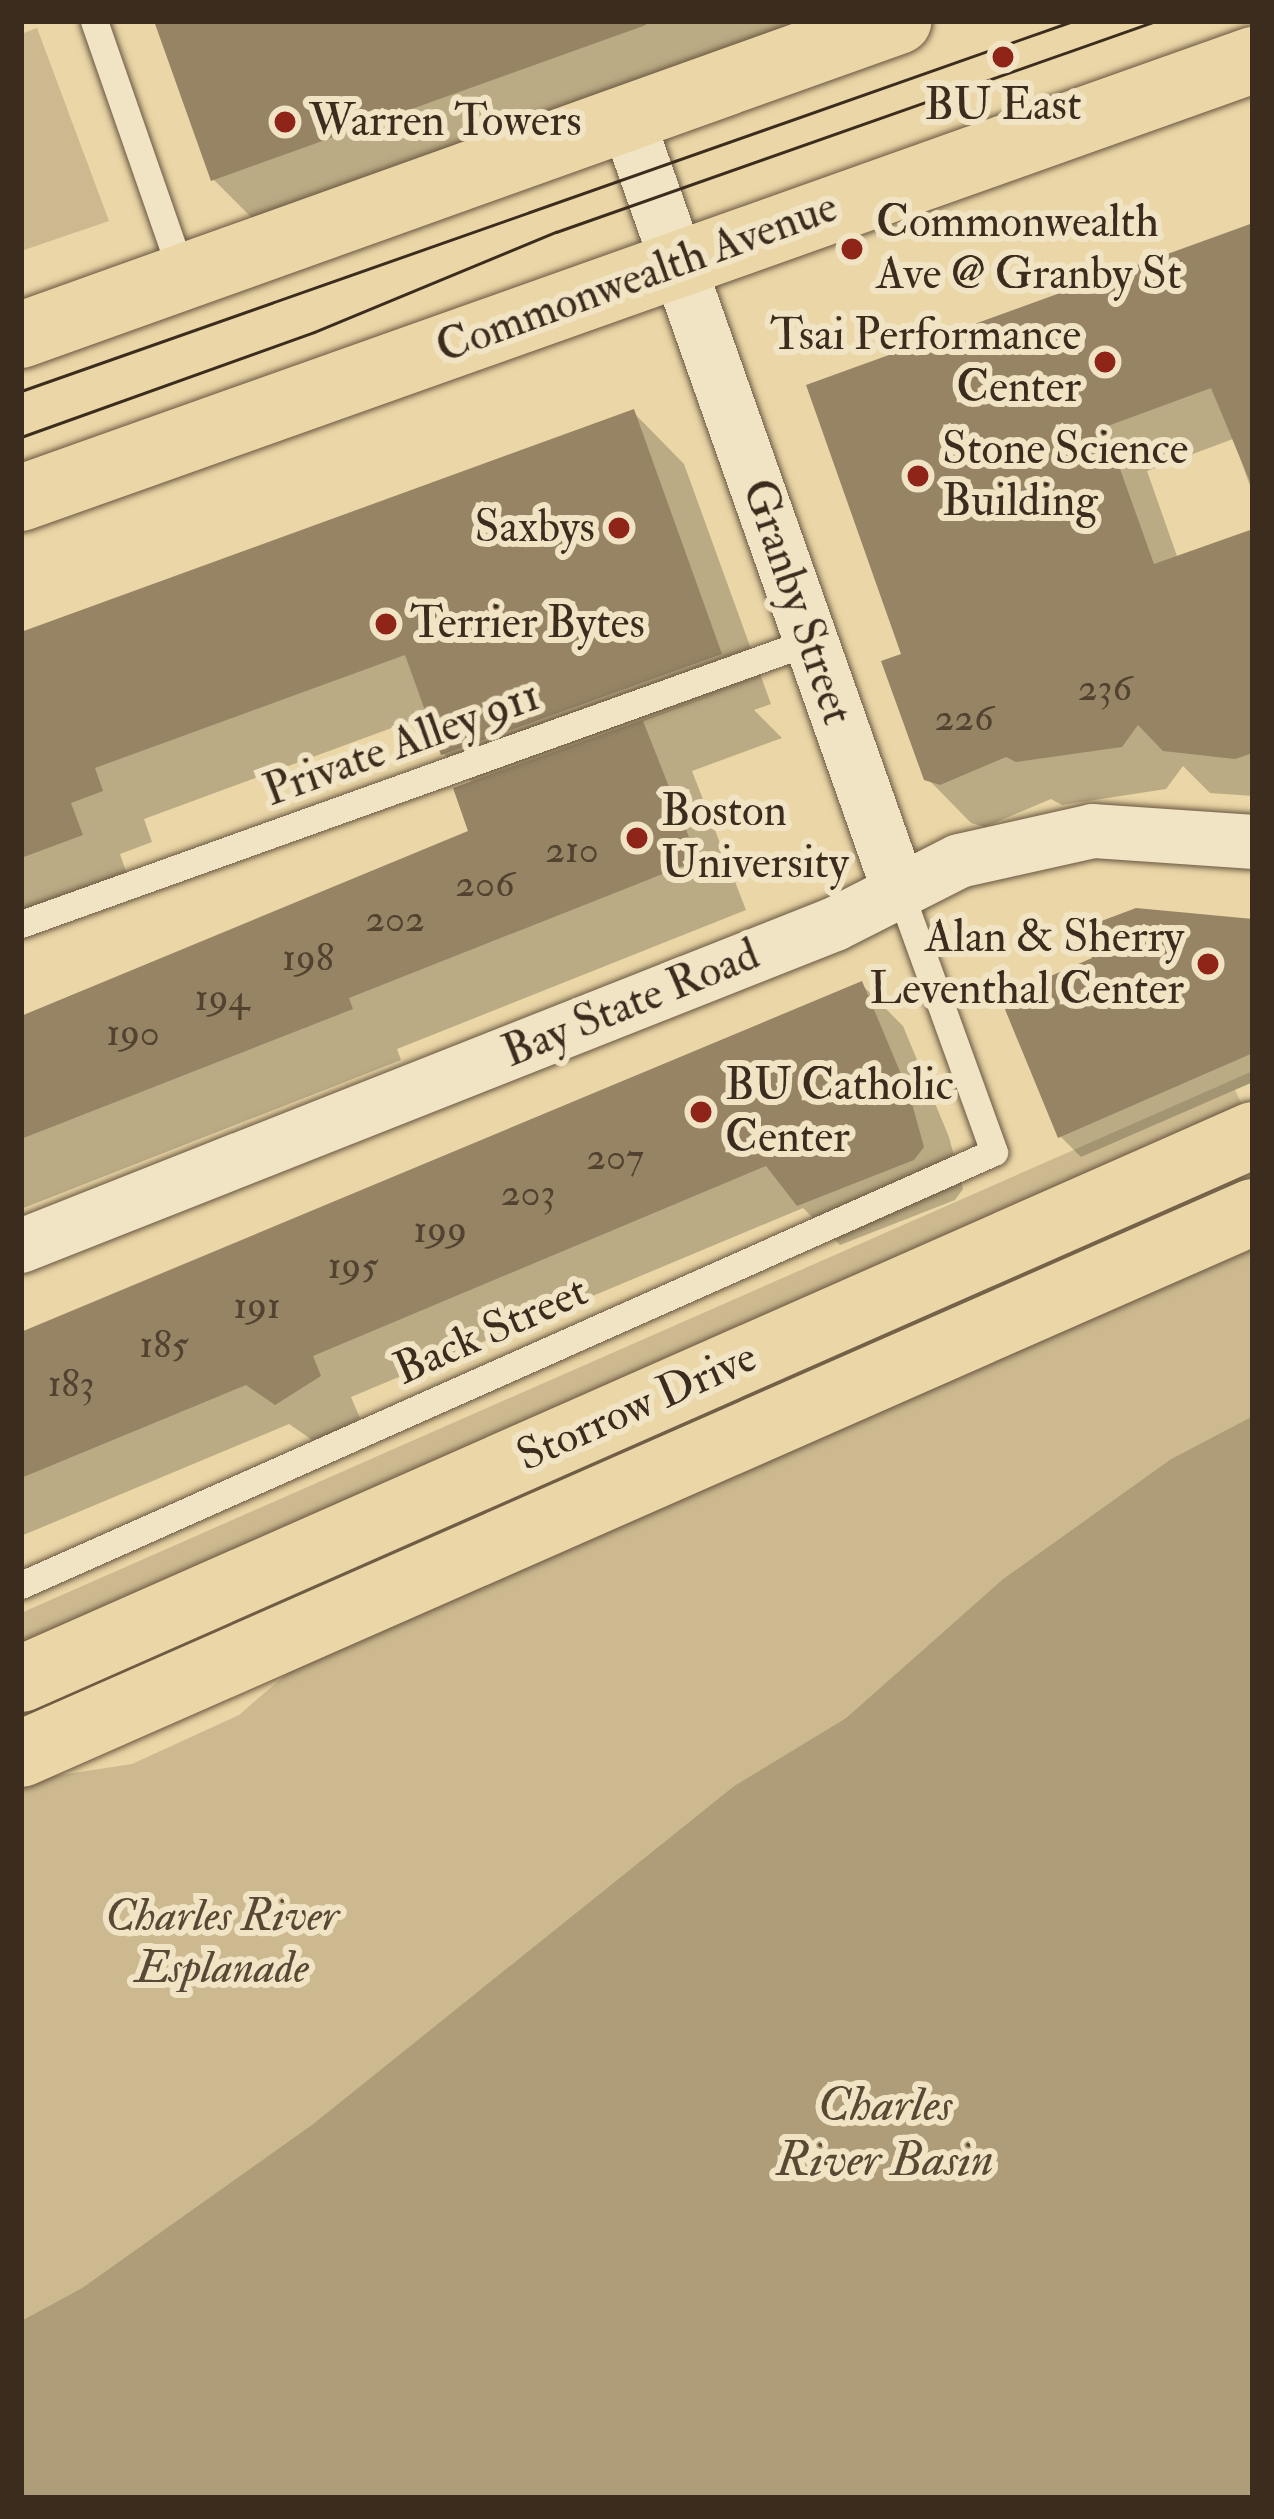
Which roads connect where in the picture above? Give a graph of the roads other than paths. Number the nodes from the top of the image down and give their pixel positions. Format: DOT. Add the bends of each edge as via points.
graph roads {
  1 [pos="94,21"];
  2 [pos="898,21"];
  3 [pos="1253,59"];
  4 [pos="627,119"];
  5 [pos="677,262"];
  6 [pos="183,277"];
  7 [pos="21,335"];
  8 [pos="21,498"];
  9 [pos="811,641"];
  10 [pos="1253,842"];
  11 [pos="899,890"];
  12 [pos="21,924"];
  13 [pos="1253,1135"];
  14 [pos="994,1152"];
  15 [pos="1253,1212"];
  16 [pos="21,1246"];
  17 [pos="21,1585"];
  18 [pos="21,1679"];
  19 [pos="21,1754"];
  1 -- 6 [label="lane"];
  2 -- 4 [label="main road"];
  3 -- 5 [label="main road, Commonwealth Avenue"];
  4 -- 5 [label="street, Granby Street"];
  4 -- 6 [label="main road"];
  5 -- 8 [label="main road, Commonwealth Avenue"];
  5 -- 9 [label="street, Granby Street"];
  6 -- 7 [label="main road"];
  9 -- 11 [label="street, Granby Street"];
  9 -- 12 [label="lane, Private Alley 911"];
  10 -- 11 [label="street, Bay State Road" via="1146,830 1046,837 958,861"];
  11 -- 14 [label="lane, Granby Street"];
  11 -- 16 [label="street, Bay State Road" via="835,924"];
  13 -- 18 [label="main road, Storrow Drive"];
  14 -- 17 [label="lane, Back Street"];
  15 -- 19 [label="main road, Storrow Drive"];
}
